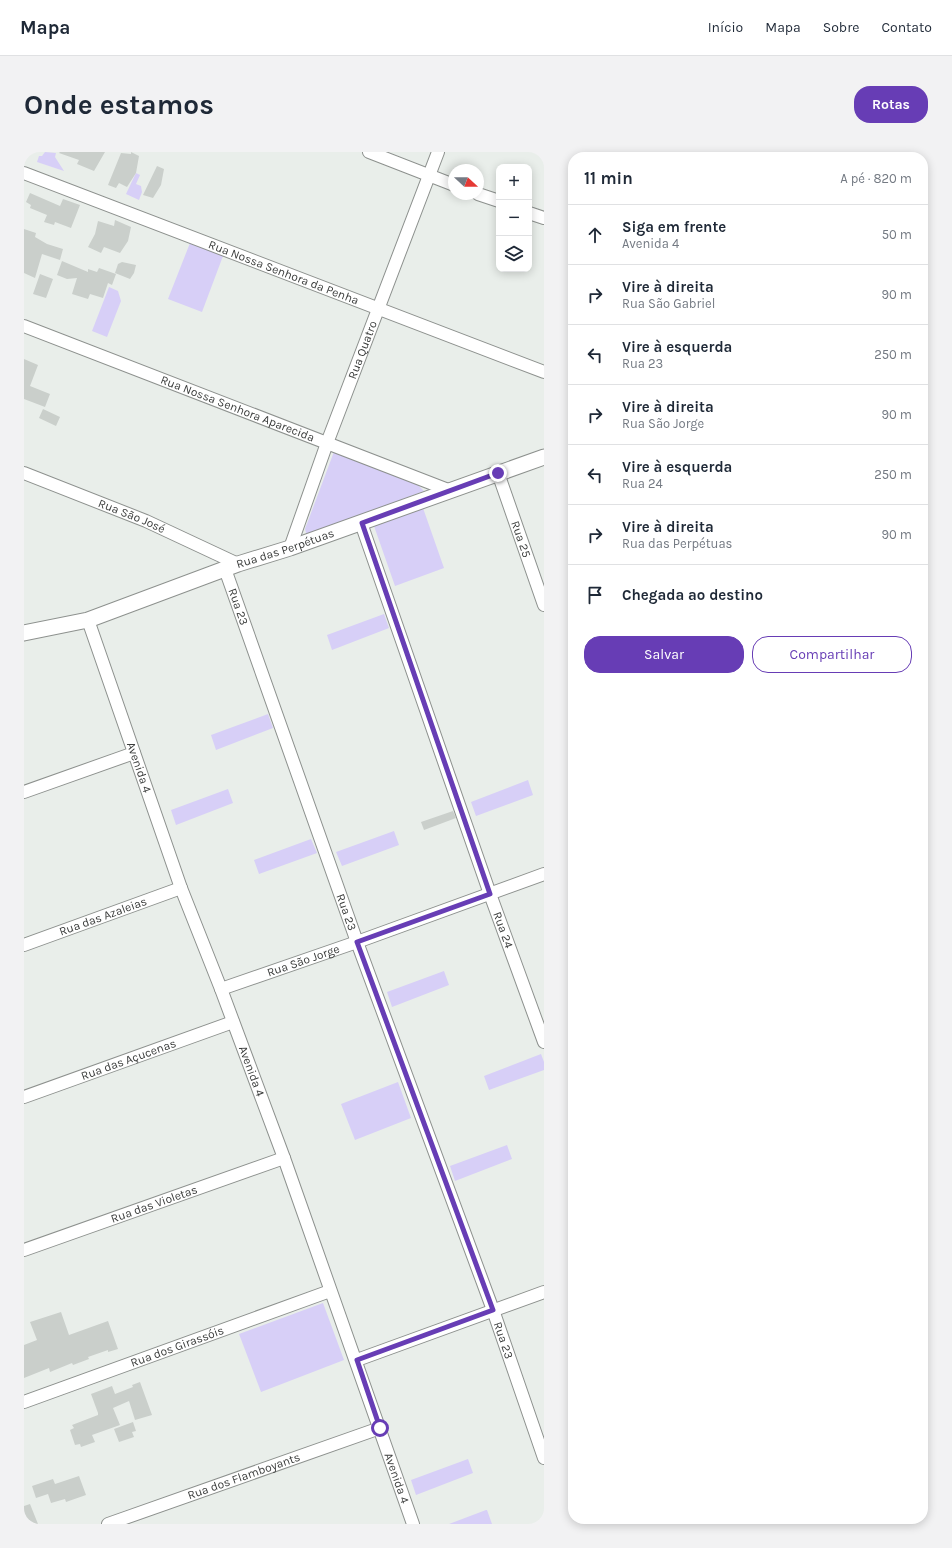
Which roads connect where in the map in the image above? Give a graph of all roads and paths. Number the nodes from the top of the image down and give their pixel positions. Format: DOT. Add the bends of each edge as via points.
graph roads {
  1 [pos="369,152"];
  2 [pos="438,152"];
  3 [pos="24,173"];
  4 [pos="429,175"];
  5 [pos="448,182"];
  6 [pos="484,196"];
  7 [pos="496,200"];
  8 [pos="532,214"];
  9 [pos="544,218"];
  10 [pos="378,309"];
  11 [pos="24,326"];
  12 [pos="544,372"];
  13 [pos="327,443"];
  14 [pos="544,457"];
  15 [pos="498,473"];
  16 [pos="24,474"];
  17 [pos="451,491"];
  18 [pos="362,523"];
  19 [pos="290,548"];
  20 [pos="231,567"];
  21 [pos="544,605"];
  22 [pos="88,620"];
  23 [pos="24,632"];
  24 [pos="134,753"];
  25 [pos="24,792"];
  26 [pos="544,874"];
  27 [pos="181,888"];
  28 [pos="490,894"];
  29 [pos="357,942"];
  30 [pos="24,944"];
  31 [pos="221,989"];
  32 [pos="233,1022"];
  33 [pos="544,1042"];
  34 [pos="24,1097"];
  35 [pos="284,1158"];
  36 [pos="24,1250"];
  37 [pos="330,1291"];
  38 [pos="544,1292"];
  39 [pos="493,1310"];
  40 [pos="357,1360"];
  41 [pos="24,1402"];
  42 [pos="380,1428"];
  43 [pos="544,1458"];
  44 [pos="108,1524"];
  45 [pos="413,1524"];
  1 -- 4 [label="street"];
  2 -- 4 [label="street, Rua Quatro"];
  3 -- 10 [label="street, Rua Nossa Senhora da Penha"];
  4 -- 5 [label="street"];
  4 -- 10 [label="street, Rua Quatro"];
  6 -- 7 [label="street"];
  8 -- 9 [label="street"];
  10 -- 12 [label="street, Rua Nossa Senhora da Penha"];
  10 -- 13 [label="street, Rua Quatro"];
  11 -- 13 [label="street, Rua Nossa Senhora Aparecida"];
  13 -- 17 [label="street, Rua Nossa Senhora Aparecida"];
  13 -- 19 [label="street, Rua Quatro"];
  14 -- 15 [label="street, Rua das Perpétuas"];
  15 -- 17 [label="street, Rua das Perpétuas"];
  15 -- 21 [label="street, Rua 25"];
  16 -- 20 [label="street, Rua São José" via="146,521"];
  17 -- 18 [label="street, Rua das Perpétuas"];
  18 -- 19 [label="street, Rua das Perpétuas"];
  18 -- 28 [label="street, Rua 24"];
  19 -- 20 [label="street, Rua das Perpétuas"];
  20 -- 22 [label="street, Rua das Perpétuas"];
  20 -- 29 [label="street, Rua 23"];
  22 -- 23 [label="street, Rua das Perpétuas"];
  22 -- 24 [label="street, Avenida 4"];
  24 -- 25 [label="street"];
  24 -- 27 [label="street, Avenida 4"];
  26 -- 28 [label="street, Rua São Jorge"];
  27 -- 30 [label="street, Rua das Azaleias"];
  27 -- 31 [label="street, Avenida 4"];
  28 -- 29 [label="street, Rua São Jorge"];
  28 -- 33 [label="street, Rua 24"];
  29 -- 31 [label="street, Rua São Jorge"];
  29 -- 39 [label="street, Rua 23"];
  31 -- 32 [label="street, Avenida 4"];
  32 -- 34 [label="street, Rua das Açucenas"];
  32 -- 35 [label="street, Avenida 4"];
  35 -- 36 [label="street, Rua das Violetas"];
  35 -- 37 [label="street, Avenida 4"];
  37 -- 40 [label="street, Avenida 4"];
  37 -- 41 [label="street, Rua dos Girassóis"];
  38 -- 39 [label="street"];
  39 -- 40 [label="street"];
  39 -- 43 [label="street, Rua 23"];
  40 -- 42 [label="street, Avenida 4"];
  42 -- 44 [label="street, Rua dos Flamboyants"];
  42 -- 45 [label="street, Avenida 4"];
}
